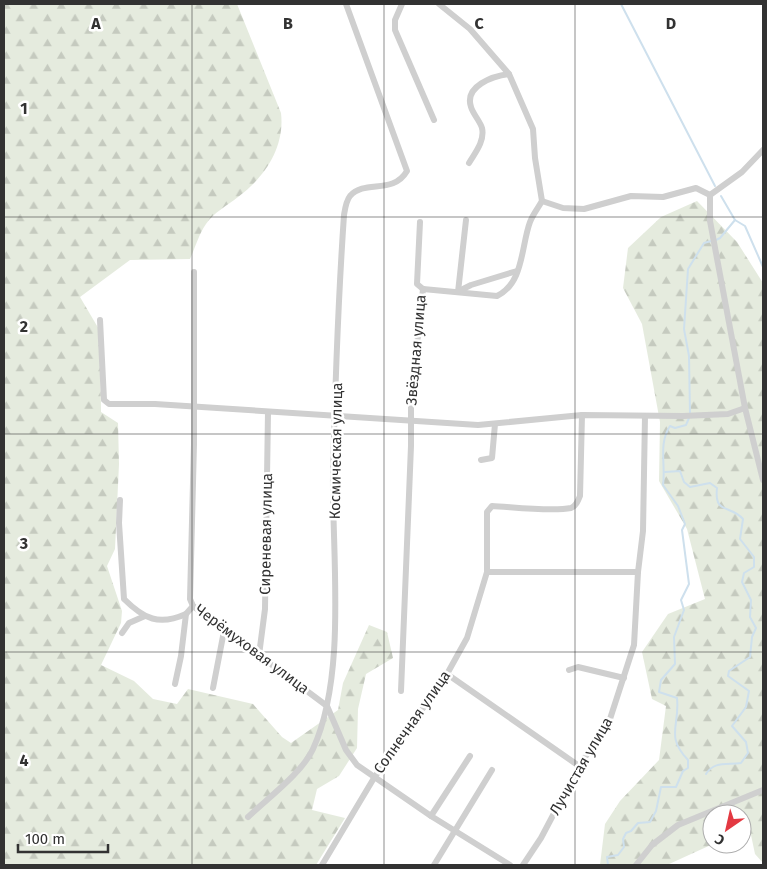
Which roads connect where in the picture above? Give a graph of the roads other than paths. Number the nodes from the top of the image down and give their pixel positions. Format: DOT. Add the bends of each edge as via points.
graph roads {
  1 [pos="346,4"];
  2 [pos="402,4"];
  3 [pos="439,4"];
  4 [pos="509,74"];
  5 [pos="434,120"];
  6 [pos="763,150"];
  7 [pos="469,163"];
  8 [pos="710,195"];
  9 [pos="542,201"];
  10 [pos="466,220"];
  11 [pos="420,222"];
  12 [pos="518,271"];
  13 [pos="194,272"];
  14 [pos="423,289"];
  15 [pos="458,292"];
  16 [pos="100,320"];
  17 [pos="193,408"];
  18 [pos="745,408"];
  19 [pos="268,412"];
  20 [pos="336,416"];
  21 [pos="582,416"];
  22 [pos="645,416"];
  23 [pos="411,421"];
  24 [pos="495,424"];
  25 [pos="481,460"];
  26 [pos="763,480"];
  27 [pos="120,500"];
  28 [pos="486,572"];
  29 [pos="638,572"];
  30 [pos="193,606"];
  31 [pos="186,614"];
  32 [pos="145,616"];
  33 [pos="224,631"];
  34 [pos="122,633"];
  35 [pos="259,655"];
  36 [pos="569,670"];
  37 [pos="447,674"];
  38 [pos="624,678"];
  39 [pos="175,684"];
  40 [pos="213,688"];
  41 [pos="401,692"];
  42 [pos="327,706"];
  43 [pos="470,756"];
  44 [pos="579,766"];
  45 [pos="492,770"];
  46 [pos="374,778"];
  47 [pos="763,790"];
  48 [pos="431,816"];
  49 [pos="248,817"];
  50 [pos="454,831"];
  51 [pos="322,865"];
  52 [pos="434,865"];
  53 [pos="510,865"];
  54 [pos="522,865"];
  55 [pos="636,865"];
  1 -- 20 [label="street, Космическая улица" via="408,169 394,184 366,188 349,197 344,215 340,277"];
  2 -- 5 [label="street" via="395,20 395,30"];
  3 -- 4 [label="street" via="470,29"];
  4 -- 7 [label="street" via="477,86 470,98 482,128 481,144"];
  4 -- 9 [label="street" via="533,129"];
  6 -- 8 [label="street" via="742,172"];
  8 -- 9 [label="street" via="696,188 663,197 631,196 584,209 564,208"];
  8 -- 18 [label="street" via="712,236"];
  9 -- 12 [label="street" via="530,223"];
  10 -- 15 [label="street"];
  11 -- 14 [label="street, Звёздная улица" via="417,284"];
  12 -- 15 [label="street"];
  12 -- 15 [label="street" via="504,292 497,296"];
  13 -- 17 [label="street"];
  14 -- 15 [label="street"];
  14 -- 23 [label="street, Звёздная улица" via="412,372"];
  16 -- 17 [label="street" via="104,400 109,404"];
  17 -- 19 [label="street"];
  17 -- 30 [label="street, Черёмуховая улица" via="190,599"];
  18 -- 22 [label="street" via="728,414"];
  18 -- 26 [label="street"];
  19 -- 20 [label="street"];
  19 -- 35 [label="street, Сиреневая улица" via="265,609"];
  20 -- 23 [label="street"];
  20 -- 42 [label="street, Космическая улица" via="333,653"];
  21 -- 22 [label="street"];
  21 -- 24 [label="street" via="521,419"];
  21 -- 28 [label="street, Солнечная улица" via="580,496 577,503 572,508 492,506 486,512 485,522"];
  22 -- 29 [label="street, Лучистая улица" via="643,531"];
  23 -- 24 [label="street"];
  23 -- 41 [label="street, Звёздная улица"];
  24 -- 25 [label="street" via="492,458"];
  27 -- 32 [label="street" via="124,599"];
  28 -- 29 [label="street"];
  28 -- 37 [label="street, Солнечная улица" via="467,638"];
  29 -- 38 [label="street, Лучистая улица" via="634,645"];
  30 -- 31 [label="street"];
  30 -- 33 [label="street, Черёмуховая улица"];
  31 -- 32 [label="street" via="171,620"];
  31 -- 39 [label="street"];
  32 -- 34 [label="street" via="129,623"];
  33 -- 35 [label="street, Черёмуховая улица"];
  33 -- 40 [label="street"];
  35 -- 42 [label="street, Черёмуховая улица"];
  36 -- 38 [label="street" via="578,667"];
  37 -- 44 [label="street"];
  37 -- 46 [label="street, Солнечная улица"];
  38 -- 44 [label="street, Лучистая улица" via="609,722"];
  42 -- 46 [label="street, Черёмуховая улица" via="346,750 357,765"];
  42 -- 49 [label="street, Космическая улица" via="319,736 307,761"];
  43 -- 48 [label="street"];
  44 -- 54 [label="street, Лучистая улица" via="541,838"];
  45 -- 50 [label="street"];
  46 -- 48 [label="street, Черёмуховая улица"];
  46 -- 51 [label="street, Солнечная улица"];
  47 -- 55 [label="street" via="678,825 652,846"];
  48 -- 50 [label="street, Черёмуховая улица"];
  50 -- 52 [label="street"];
  50 -- 53 [label="street, Черёмуховая улица"];
}
